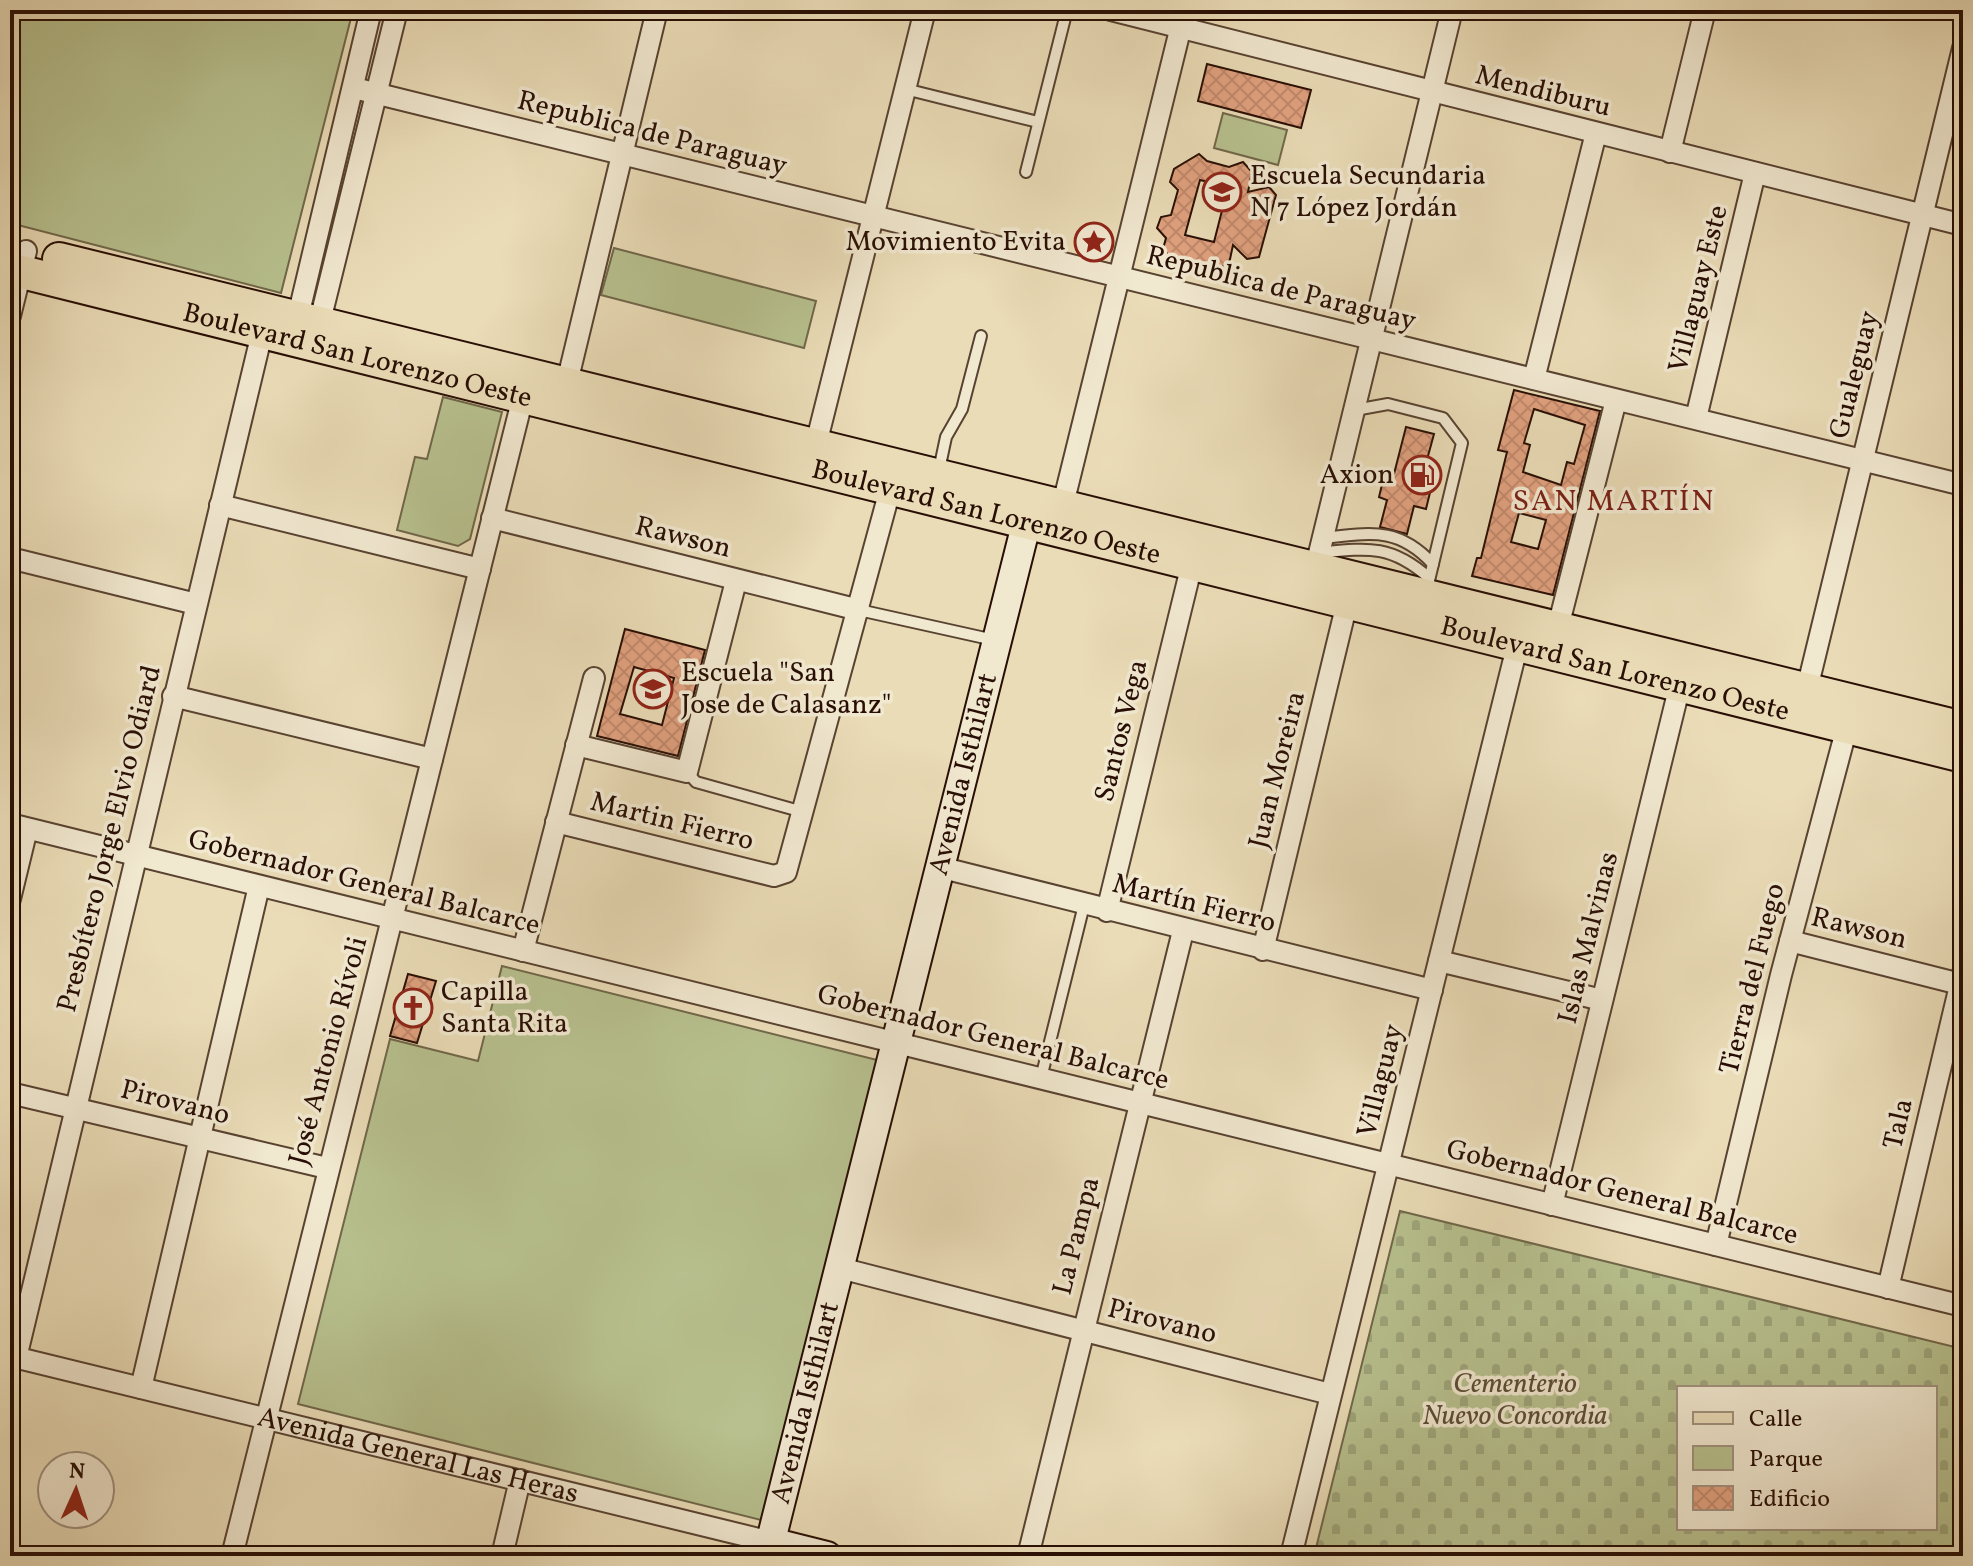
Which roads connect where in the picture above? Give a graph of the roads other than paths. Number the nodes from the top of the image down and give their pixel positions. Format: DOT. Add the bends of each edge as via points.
graph roads {
  1 [pos="371,10"];
  2 [pos="397,10"];
  3 [pos="657,10"];
  4 [pos="925,10"];
  5 [pos="1067,10"];
  6 [pos="1111,10"];
  7 [pos="1452,10"];
  8 [pos="1705,10"];
  9 [pos="1183,18"];
  10 [pos="1963,48"];
  11 [pos="354,88"];
  12 [pos="905,89"];
  13 [pos="376,93"];
  14 [pos="1431,93"];
  15 [pos="1038,122"];
  16 [pos="1596,133"];
  17 [pos="1670,152"];
  18 [pos="621,156"];
  19 [pos="1026,172"];
  20 [pos="1755,173"];
  21 [pos="1922,215"];
  22 [pos="872,218"];
  23 [pos="1963,225"];
  24 [pos="17,260"];
  25 [pos="1118,278"];
  26 [pos="10,316"];
  27 [pos="297,331"];
  28 [pos="981,336"];
  29 [pos="1370,340"];
  30 [pos="1534,379"];
  31 [pos="526,386"];
  32 [pos="564,395"];
  33 [pos="1616,400"];
  34 [pos="1353,411"];
  35 [pos="1696,418"];
  36 [pos="813,457"];
  37 [pos="1863,460"];
  38 [pos="937,476"];
  39 [pos="1963,485"];
  40 [pos="890,490"];
  41 [pos="1058,504"];
  42 [pos="220,505"];
  43 [pos="492,518"];
  44 [pos="1032,525"];
  45 [pos="10,558"];
  46 [pos="1317,563"];
  47 [pos="1192,564"];
  48 [pos="480,569"];
  49 [pos="1429,579"];
  50 [pos="736,581"];
  51 [pos="1347,603"];
  52 [pos="196,604"];
  53 [pos="859,610"];
  54 [pos="1558,627"];
  55 [pos="1521,632"];
  56 [pos="998,641"];
  57 [pos="594,678"];
  58 [pos="1680,685"];
  59 [pos="173,696"];
  60 [pos="1804,703"];
  61 [pos="1847,727"];
  62 [pos="1963,728"];
  63 [pos="576,745"];
  64 [pos="1963,756"];
  65 [pos="432,759"];
  66 [pos="687,772"];
  67 [pos="803,812"];
  68 [pos="556,822"];
  69 [pos="18,826"];
  70 [pos="134,856"];
  71 [pos="943,868"];
  72 [pos="259,886"];
  73 [pos="10,899"];
  74 [pos="1084,905"];
  75 [pos="1107,911"];
  76 [pos="392,919"];
  77 [pos="1183,931"];
  78 [pos="1790,941"];
  79 [pos="1263,950"];
  80 [pos="523,951"];
  81 [pos="1439,961"];
  82 [pos="1962,978"];
  83 [pos="1432,990"];
  84 [pos="1602,1000"];
  85 [pos="1958,1024"];
  86 [pos="898,1043"];
  87 [pos="1041,1078"];
  88 [pos="10,1093"];
  89 [pos="1139,1102"];
  90 [pos="75,1108"];
  91 [pos="200,1138"];
  92 [pos="1390,1165"];
  93 [pos="327,1168"];
  94 [pos="1552,1205"];
  95 [pos="1716,1245"];
  96 [pos="840,1268"];
  97 [pos="1888,1288"];
  98 [pos="1963,1306"];
  99 [pos="1083,1331"];
  100 [pos="13,1357"];
  101 [pos="141,1388"];
  102 [pos="1330,1394"];
  103 [pos="267,1420"];
  104 [pos="520,1480"];
  105 [pos="769,1549"];
  106 [pos="232,1556"];
  107 [pos="502,1556"];
  108 [pos="827,1556"];
  109 [pos="1028,1556"];
  110 [pos="1291,1556"];
  1 -- 11 [label="street, Presbítero Jorge Elvio Odiard"];
  2 -- 13 [label="street, Presbítero Jorge Elvio Odiard"];
  3 -- 18 [label="street"];
  4 -- 12 [label="street"];
  5 -- 15 [label="lane"];
  6 -- 9 [label="street, Mendiburu"];
  7 -- 14 [label="street"];
  8 -- 17 [label="street"];
  9 -- 14 [label="street, Mendiburu"];
  9 -- 25 [label="street"];
  10 -- 21 [label="street, Gualeguay"];
  11 -- 13 [label="street, Republica de Paraguay"];
  11 -- 27 [label="street, Presbítero Jorge Elvio Odiard"];
  12 -- 15 [label="lane"];
  12 -- 22 [label="street"];
  13 -- 18 [label="street, Republica de Paraguay"];
  13 -- 27 [label="street, Presbítero Jorge Elvio Odiard"];
  14 -- 16 [label="street, Mendiburu"];
  14 -- 29 [label="street"];
  15 -- 19 [label="lane"];
  16 -- 17 [label="street, Mendiburu"];
  16 -- 30 [label="street"];
  17 -- 20 [label="street, Mendiburu"];
  18 -- 22 [label="street, Republica de Paraguay"];
  18 -- 32 [label="street"];
  20 -- 21 [label="street, Mendiburu"];
  20 -- 35 [label="street, Villaguay Este"];
  21 -- 23 [label="street, Mendiburu"];
  21 -- 37 [label="street, Gualeguay"];
  22 -- 25 [label="street, Republica de Paraguay"];
  22 -- 36 [label="street"];
  24 -- 26 [label="street"];
  24 -- 27 [label="main road, Boulevard San Lorenzo Oeste"];
  25 -- 29 [label="street, Republica de Paraguay"];
  25 -- 41 [label="street" via="1066,492"];
  27 -- 31 [label="main road, Boulevard San Lorenzo Oeste"];
  27 -- 42 [label="street, Presbítero Jorge Elvio Odiard"];
  28 -- 38 [label="lane"];
  29 -- 30 [label="street, Republica de Paraguay"];
  29 -- 34 [label="street"];
  30 -- 33 [label="street, Republica de Paraguay"];
  31 -- 32 [label="main road, Boulevard San Lorenzo Oeste"];
  31 -- 43 [label="street, José Antonio Rívoli"];
  32 -- 36 [label="main road, Boulevard San Lorenzo Oeste"];
  33 -- 35 [label="street, Republica de Paraguay"];
  33 -- 54 [label="street"];
  34 -- 46 [label="street"];
  34 -- 49 [label="lane" via="1388,404 1443,418 1462,443"];
  35 -- 37 [label="street, Republica de Paraguay"];
  36 -- 38 [label="main road, Boulevard San Lorenzo Oeste"];
  36 -- 40 [label="main road, Boulevard San Lorenzo Oeste"];
  37 -- 39 [label="street, Republica de Paraguay"];
  37 -- 60 [label="street, Gualeguay"];
  38 -- 41 [label="main road, Boulevard San Lorenzo Oeste"];
  40 -- 44 [label="main road, Boulevard San Lorenzo Oeste"];
  40 -- 53 [label="street"];
  41 -- 44 [label="street, Avenida Isthilart"];
  41 -- 46 [label="main road, Boulevard San Lorenzo Oeste"];
  42 -- 48 [label="street"];
  42 -- 52 [label="street, Presbítero Jorge Elvio Odiard"];
  43 -- 48 [label="street, José Antonio Rívoli"];
  43 -- 50 [label="street, Rawson"];
  44 -- 47 [label="main road, Boulevard San Lorenzo Oeste"];
  44 -- 56 [label="street, Avenida Isthilart" via="1024,533"];
  45 -- 52 [label="street"];
  46 -- 47 [label="main road, Boulevard San Lorenzo Oeste"];
  46 -- 49 [label="main road, Boulevard San Lorenzo Oeste"];
  46 -- 49 [label="lane" via="1372,533 1413,543"];
  46 -- 51 [label="main road, Boulevard San Lorenzo Oeste"];
  47 -- 75 [label="street, Santos Vega"];
  48 -- 65 [label="street, José Antonio Rívoli"];
  49 -- 55 [label="main road, Boulevard San Lorenzo Oeste"];
  50 -- 53 [label="street, Rawson"];
  50 -- 66 [label="street"];
  51 -- 55 [label="main road, Boulevard San Lorenzo Oeste"];
  51 -- 79 [label="street, Juan Moreira"];
  52 -- 59 [label="street, Presbítero Jorge Elvio Odiard"];
  53 -- 56 [label="lane"];
  53 -- 67 [label="street"];
  54 -- 55 [label="main road, Boulevard San Lorenzo Oeste"];
  54 -- 60 [label="main road, Boulevard San Lorenzo Oeste"];
  55 -- 58 [label="main road, Boulevard San Lorenzo Oeste"];
  55 -- 81 [label="street, Villaguay"];
  56 -- 71 [label="street, Avenida Isthilart"];
  57 -- 63 [label="street"];
  58 -- 60 [label="main road, Boulevard San Lorenzo Oeste"];
  58 -- 84 [label="street, Islas Malvinas"];
  59 -- 65 [label="street"];
  59 -- 70 [label="street, Presbítero Jorge Elvio Odiard"];
  60 -- 61 [label="main road, Boulevard San Lorenzo Oeste"];
  60 -- 62 [label="main road, Boulevard San Lorenzo Oeste"];
  61 -- 64 [label="main road, Boulevard San Lorenzo Oeste"];
  61 -- 78 [label="street, Tierra del Fuego"];
  63 -- 66 [label="street"];
  63 -- 68 [label="street"];
  65 -- 76 [label="street, José Antonio Rívoli"];
  66 -- 67 [label="lane" via="696,782"];
  67 -- 68 [label="street, Martin Fierro" via="788,868 774,876"];
  68 -- 80 [label="street"];
  69 -- 70 [label="street, Gobernador General Balcarce"];
  69 -- 73 [label="street"];
  70 -- 72 [label="street, Gobernador General Balcarce"];
  70 -- 90 [label="street, Presbítero Jorge Elvio Odiard"];
  71 -- 74 [label="street, Martín Fierro"];
  71 -- 86 [label="street, Avenida Isthilart"];
  72 -- 76 [label="street, Gobernador General Balcarce"];
  72 -- 91 [label="street"];
  74 -- 75 [label="street, Martín Fierro"];
  74 -- 87 [label="lane"];
  75 -- 77 [label="street, Martín Fierro"];
  76 -- 80 [label="street, Gobernador General Balcarce"];
  76 -- 93 [label="street, José Antonio Rívoli"];
  77 -- 79 [label="street, Martín Fierro"];
  77 -- 89 [label="street, La Pampa"];
  78 -- 82 [label="street, Rawson"];
  78 -- 95 [label="street, Tierra del Fuego"];
  79 -- 83 [label="street, Martín Fierro"];
  80 -- 86 [label="street, Gobernador General Balcarce"];
  81 -- 83 [label="street, Villaguay"];
  81 -- 84 [label="street"];
  82 -- 85 [label="street, Tala"];
  83 -- 92 [label="street, Villaguay"];
  84 -- 94 [label="street, Islas Malvinas"];
  85 -- 97 [label="street, Tala"];
  86 -- 87 [label="street, Gobernador General Balcarce"];
  86 -- 96 [label="street, Avenida Isthilart"];
  87 -- 89 [label="street, Gobernador General Balcarce"];
  88 -- 90 [label="street, Pirovano"];
  89 -- 92 [label="street, Gobernador General Balcarce"];
  89 -- 99 [label="street, La Pampa"];
  90 -- 91 [label="street, Pirovano"];
  90 -- 100 [label="street, Presbítero Jorge Elvio Odiard"];
  91 -- 93 [label="street, Pirovano"];
  91 -- 101 [label="street"];
  92 -- 94 [label="street, Gobernador General Balcarce"];
  92 -- 102 [label="street, Villaguay"];
  93 -- 103 [label="street, José Antonio Rívoli"];
  94 -- 95 [label="street, Gobernador General Balcarce"];
  95 -- 97 [label="street, Gobernador General Balcarce"];
  96 -- 99 [label="street, Pirovano"];
  96 -- 105 [label="street, Avenida Isthilart"];
  97 -- 98 [label="street, Gobernador General Balcarce"];
  99 -- 102 [label="street, Pirovano"];
  99 -- 109 [label="street, La Pampa"];
  100 -- 101 [label="street, Avenida General Las Heras"];
  101 -- 103 [label="street, Avenida General Las Heras"];
  102 -- 110 [label="street, Villaguay"];
  103 -- 104 [label="street, Avenida General Las Heras"];
  103 -- 106 [label="street, José Antonio Rívoli"];
  104 -- 105 [label="street, Avenida General Las Heras"];
  104 -- 107 [label="street"];
  105 -- 108 [label="street, Avenida General Las Heras"];
}
